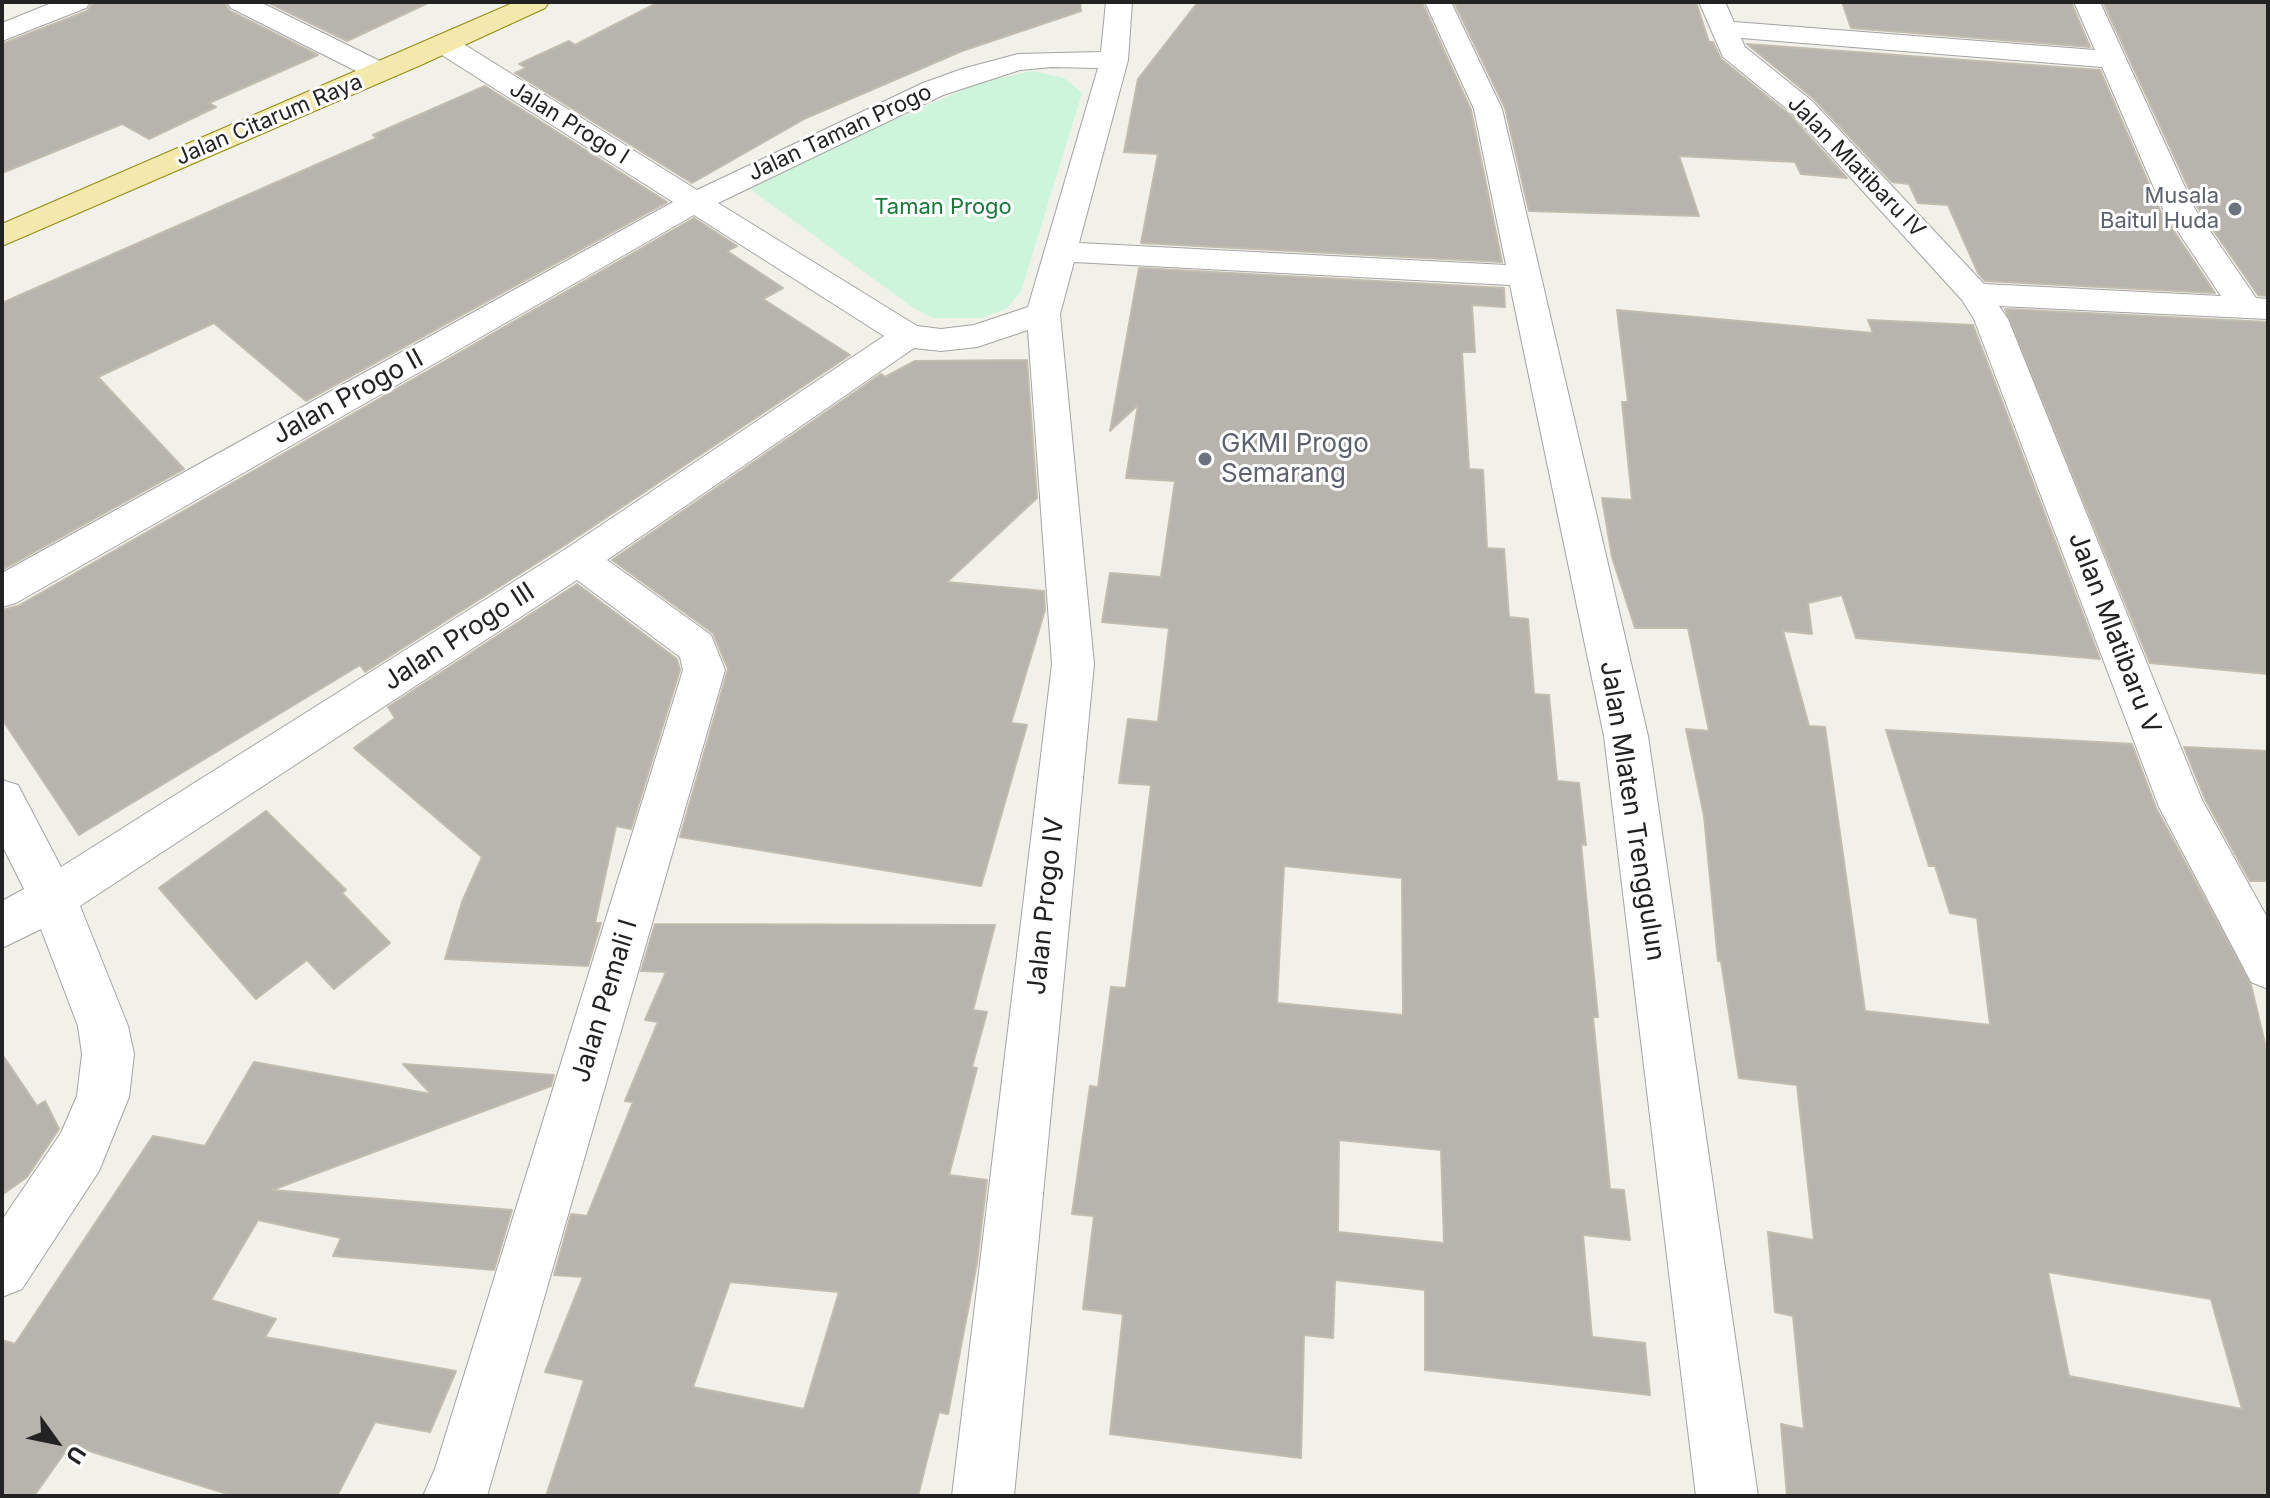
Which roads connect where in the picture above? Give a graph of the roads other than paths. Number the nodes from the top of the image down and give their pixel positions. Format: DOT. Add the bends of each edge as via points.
graph roads {
  1 [pos="77,2"];
  2 [pos="240,2"];
  3 [pos="536,2"];
  4 [pos="1119,2"];
  5 [pos="1438,2"];
  6 [pos="2087,2"];
  7 [pos="1717,15"];
  8 [pos="2,33"];
  9 [pos="444,44"];
  10 [pos="2111,59"];
  11 [pos="1114,60"];
  12 [pos="380,72"];
  13 [pos="695,202"];
  14 [pos="2,236"];
  15 [pos="1063,252"];
  16 [pos="1525,276"];
  17 [pos="1975,294"];
  18 [pos="2256,308"];
  19 [pos="1043,314"];
  20 [pos="908,336"];
  21 [pos="578,560"];
  22 [pos="2,592"];
  23 [pos="2,799"];
  24 [pos="53,898"];
  25 [pos="2,926"];
  26 [pos="2268,966"];
  27 [pos="2,1269"];
  28 [pos="454,1496"];
  29 [pos="983,1496"];
  30 [pos="1727,1496"];
  1 -- 8 [label="street"];
  2 -- 12 [label="street"];
  3 -- 9 [label="main road, Jalan Citarum Raya"];
  4 -- 11 [label="street"];
  5 -- 16 [label="street, Jalan Mlaten Trenggulun" via="1488,109"];
  6 -- 10 [label="street"];
  7 -- 10 [label="street"];
  7 -- 17 [label="street, Jalan Mlatibaru IV" via="1733,51 1802,107"];
  9 -- 12 [label="main road, Jalan Citarum Raya"];
  9 -- 13 [label="street, Jalan Progo I"];
  10 -- 18 [label="street" via="2179,209"];
  11 -- 13 [label="street, Jalan Taman Progo" via="1018,62 972,75"];
  11 -- 15 [label="street"];
  12 -- 14 [label="main road, Jalan Citarum Raya"];
  13 -- 20 [label="street"];
  13 -- 22 [label="street, Jalan Progo II"];
  15 -- 16 [label="street"];
  15 -- 19 [label="street"];
  16 -- 30 [label="street, Jalan Mlaten Trenggulun" via="1626,736"];
  17 -- 18 [label="street"];
  17 -- 26 [label="street, Jalan Mlatibaru V" via="1991,319 2182,807"];
  19 -- 20 [label="street" via="977,336"];
  19 -- 29 [label="street, Jalan Progo IV" via="1073,664"];
  20 -- 21 [label="street, Jalan Progo III"];
  21 -- 24 [label="street, Jalan Progo III"];
  21 -- 28 [label="street, Jalan Pemali I" via="696,646 704,670"];
  23 -- 24 [label="street"];
  24 -- 25 [label="street, Jalan Progo III"];
  24 -- 27 [label="street" via="103,1026 108,1054 103,1097 80,1152"];
}
